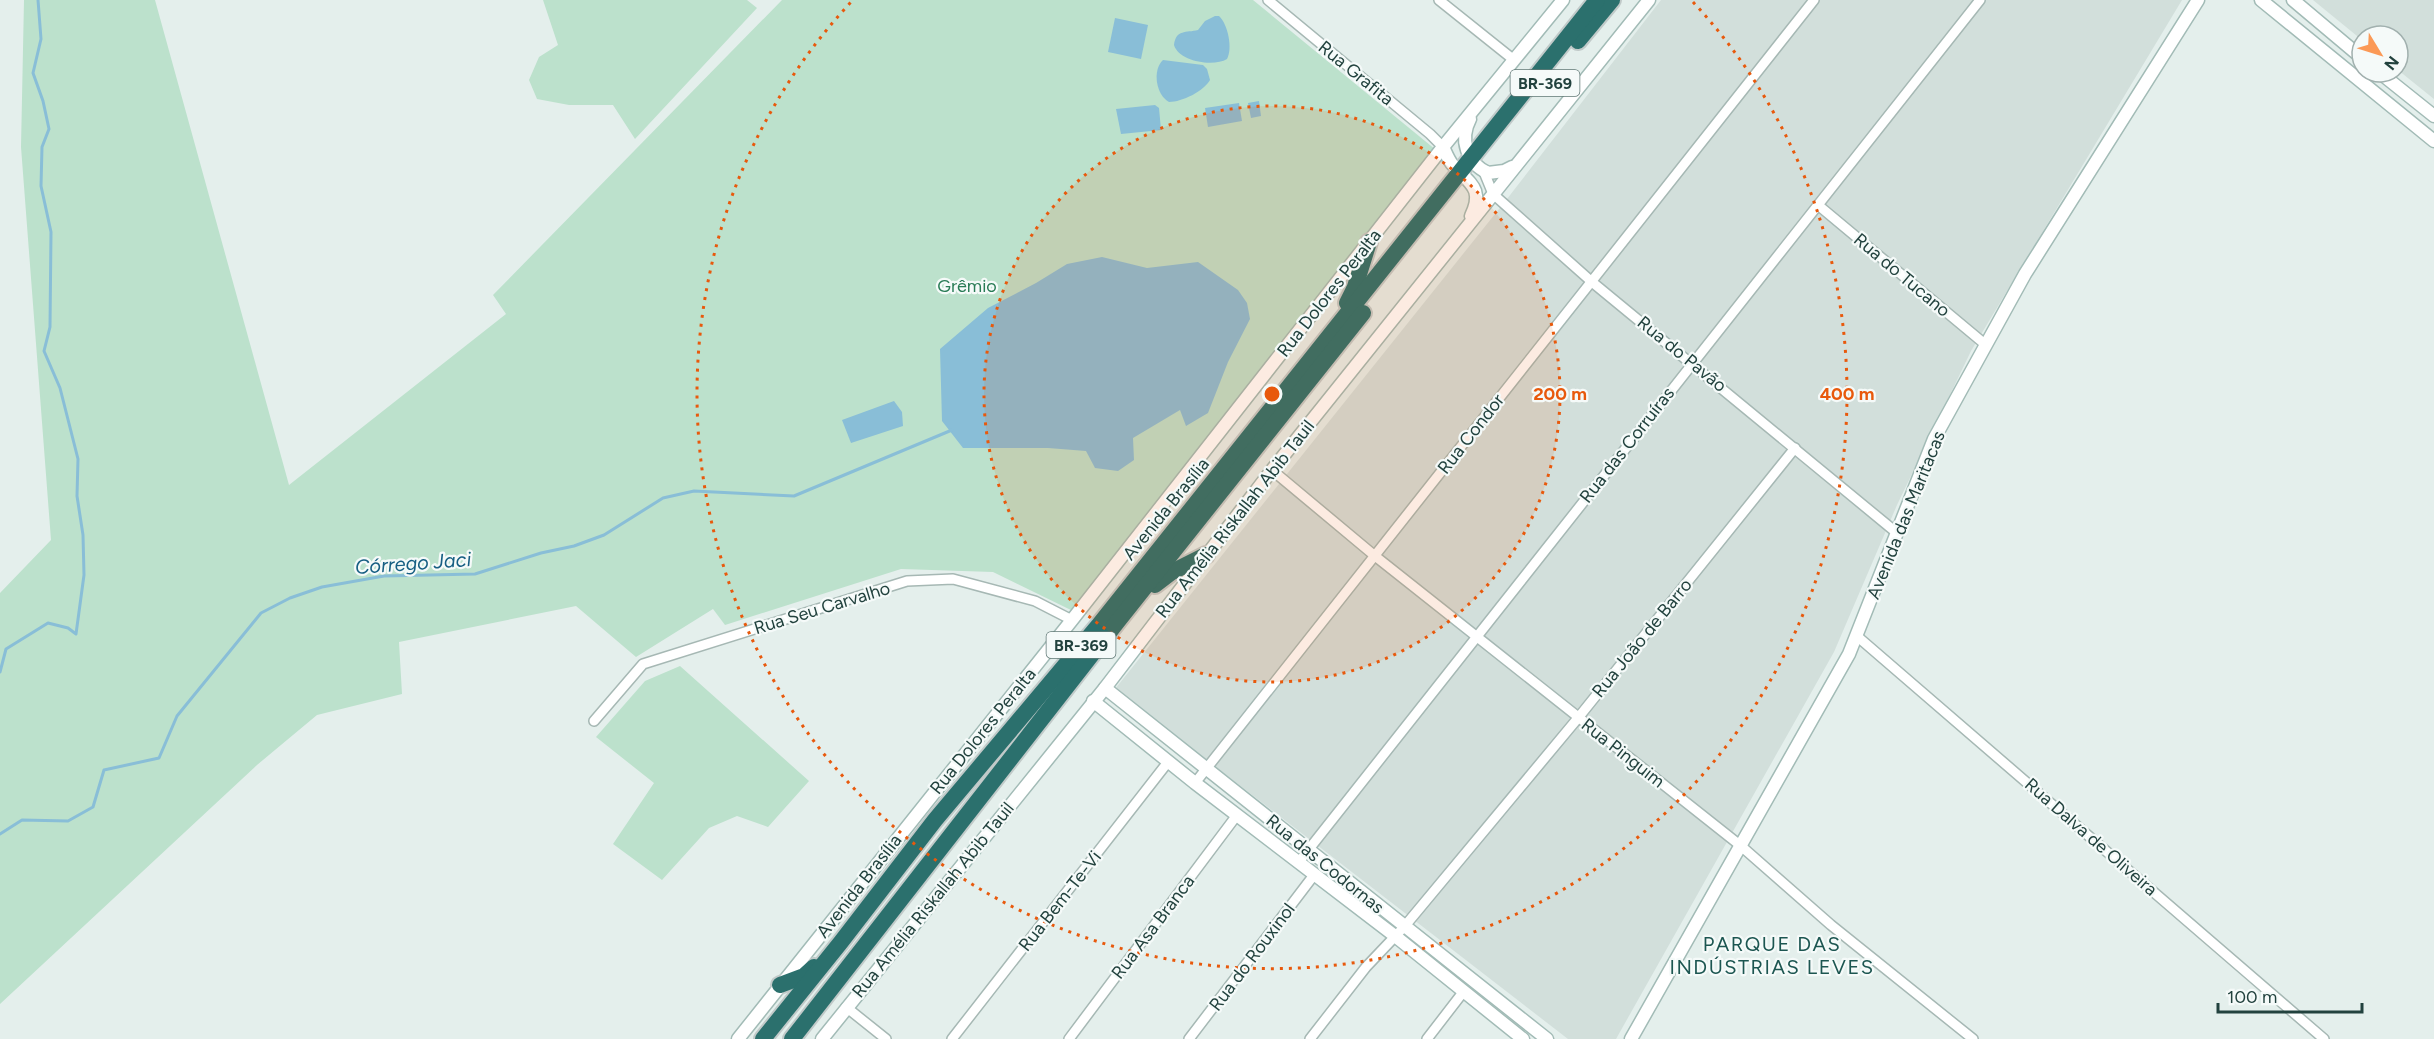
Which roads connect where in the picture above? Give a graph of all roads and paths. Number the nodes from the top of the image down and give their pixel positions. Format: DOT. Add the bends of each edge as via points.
graph roads {
  1 [pos="1268,0"];
  2 [pos="1439,0"];
  3 [pos="1563,0"];
  4 [pos="1597,0"];
  5 [pos="1612,0"];
  6 [pos="1649,0"];
  7 [pos="1814,0"];
  8 [pos="1980,0"];
  9 [pos="2198,0"];
  10 [pos="2261,0"];
  11 [pos="2293,0"];
  12 [pos="2350,48"];
  13 [pos="1514,60"];
  14 [pos="2394,84"];
  15 [pos="1476,108"];
  16 [pos="2434,116"];
  17 [pos="2434,141"];
  18 [pos="1443,147"];
  19 [pos="1513,167"];
  20 [pos="1469,169"];
  21 [pos="1423,175"];
  22 [pos="1493,194"];
  23 [pos="1818,205"];
  24 [pos="1464,231"];
  25 [pos="1369,242"];
  26 [pos="1592,282"];
  27 [pos="1986,345"];
  28 [pos="1321,346"];
  29 [pos="1693,363"];
  30 [pos="1795,447"];
  31 [pos="1272,470"];
  32 [pos="1898,533"];
  33 [pos="1206,555"];
  34 [pos="1375,556"];
  35 [pos="1072,620"];
  36 [pos="1118,621"];
  37 [pos="1476,637"];
  38 [pos="1857,637"];
  39 [pos="1105,688"];
  40 [pos="1093,701"];
  41 [pos="1578,718"];
  42 [pos="594,721"];
  43 [pos="1168,762"];
  44 [pos="1206,768"];
  45 [pos="1195,783"];
  46 [pos="1237,815"];
  47 [pos="1741,846"];
  48 [pos="1308,850"];
  49 [pos="1298,863"];
  50 [pos="1339,873"];
  51 [pos="1314,875"];
  52 [pos="1329,886"];
  53 [pos="1404,927"];
  54 [pos="1395,936"];
  55 [pos="841,942"];
  56 [pos="780,985"];
  57 [pos="1464,991"];
  58 [pos="1496,998"];
  59 [pos="846,1007"];
  60 [pos="1486,1010"];
  61 [pos="738,1039"];
  62 [pos="763,1039"];
  63 [pos="792,1039"];
  64 [pos="822,1039"];
  65 [pos="886,1039"];
  66 [pos="952,1039"];
  67 [pos="1069,1039"];
  68 [pos="1190,1039"];
  69 [pos="1310,1039"];
  70 [pos="1427,1039"];
  71 [pos="1522,1039"];
  72 [pos="1547,1039"];
  73 [pos="1631,1039"];
  74 [pos="1972,1039"];
  75 [pos="2324,1039"];
  1 -- 18 [label="street, Rua Grafita"];
  2 -- 13 [label="street"];
  3 -- 13 [label="street, Rua Dolores Peralta"];
  4 -- 20 [label="highway, Avenida Brasília / BR-369"];
  5 -- 20 [label="highway, Avenida Brasília / BR-369"];
  6 -- 19 [label="street, Rua Amélia Riskallah Abib Tauil"];
  7 -- 26 [label="street, Rua Condor"];
  8 -- 23 [label="street, Rua das Corruíras"];
  9 -- 27 [label="street, Avenida das Maritacas" via="2025,274"];
  10 -- 17 [label="street"];
  11 -- 12 [label="street"];
  13 -- 15 [label="street, Rua Dolores Peralta"];
  14 -- 16 [label="street"];
  15 -- 18 [label="street, Rua Dolores Peralta"];
  15 -- 20 [label="street" via="1464,141"];
  18 -- 20 [label="street"];
  18 -- 21 [label="street, Rua Dolores Peralta"];
  19 -- 20 [label="street" via="1493,174"];
  19 -- 22 [label="street, Rua Amélia Riskallah Abib Tauil"];
  20 -- 21 [label="street" via="1441,165"];
  20 -- 22 [label="street, Rua do Pavão"];
  20 -- 24 [label="street" via="1476,201"];
  20 -- 28 [label="highway, Avenida Brasília / BR-369"];
  20 -- 36 [label="highway, Avenida Brasília / BR-369"];
  21 -- 25 [label="street, Rua Dolores Peralta"];
  22 -- 24 [label="street, Rua Amélia Riskallah Abib Tauil"];
  22 -- 26 [label="street, Rua do Pavão"];
  23 -- 27 [label="street, Rua do Tucano"];
  23 -- 29 [label="street, Rua das Corruíras"];
  24 -- 31 [label="street, Rua Amélia Riskallah Abib Tauil"];
  25 -- 28 [label="highway" via="1355,288"];
  25 -- 35 [label="street, Rua Dolores Peralta"];
  26 -- 29 [label="street, Rua do Pavão"];
  26 -- 34 [label="street, Rua Condor"];
  27 -- 32 [label="street, Avenida das Maritacas" via="1934,440"];
  28 -- 55 [label="highway, Avenida Brasília / BR-369" via="1098,626 934,820"];
  29 -- 30 [label="street, Rua do Pavão"];
  29 -- 37 [label="street, Rua das Corruíras"];
  30 -- 32 [label="street, Rua do Pavão"];
  30 -- 41 [label="street, Rua João de Barro"];
  31 -- 33 [label="street, Rua Amélia Riskallah Abib Tauil"];
  31 -- 34 [label="street, Rua Pinguim"];
  32 -- 38 [label="street, Avenida das Maritacas"];
  33 -- 36 [label="highway" via="1172,572"];
  33 -- 39 [label="street, Rua Amélia Riskallah Abib Tauil"];
  34 -- 37 [label="street, Rua Pinguim"];
  34 -- 44 [label="street, Rua Condor"];
  35 -- 42 [label="street, Rua Seu Carvalho" via="1035,601 953,579 907,581 644,664"];
  35 -- 56 [label="street, Rua Dolores Peralta"];
  36 -- 63 [label="highway, Avenida Brasília / BR-369"];
  37 -- 41 [label="street, Rua Pinguim"];
  37 -- 48 [label="street, Rua das Corruíras"];
  38 -- 47 [label="street, Avenida das Maritacas"];
  38 -- 75 [label="street, Rua Dalva de Oliveira"];
  39 -- 40 [label="street, Rua Amélia Riskallah Abib Tauil"];
  39 -- 44 [label="street, Rua das Codornas"];
  40 -- 43 [label="street, Rua das Codornas"];
  40 -- 59 [label="street, Rua Amélia Riskallah Abib Tauil"];
  41 -- 47 [label="street, Rua Pinguim"];
  41 -- 53 [label="street, Rua João de Barro"];
  43 -- 45 [label="street, Rua das Codornas"];
  43 -- 66 [label="street, Rua Bem-Te-Vi"];
  44 -- 45 [label="street, Rua Condor"];
  44 -- 48 [label="street, Rua das Codornas"];
  45 -- 46 [label="street, Rua das Codornas"];
  46 -- 49 [label="street, Rua das Codornas"];
  46 -- 67 [label="street, Rua Asa Branca"];
  47 -- 73 [label="street, Avenida das Maritacas"];
  47 -- 74 [label="street, Rua Pinguim"];
  48 -- 49 [label="street, Rua das Corruíras"];
  48 -- 50 [label="street, Rua das Codornas"];
  49 -- 51 [label="street, Rua das Codornas"];
  50 -- 52 [label="street"];
  50 -- 53 [label="street, Rua das Codornas"];
  51 -- 52 [label="street, Rua das Codornas"];
  51 -- 68 [label="street, Rua do Rouxinol"];
  52 -- 54 [label="street, Rua das Codornas"];
  53 -- 54 [label="street, Rua João de Barro"];
  53 -- 58 [label="street, Rua das Codornas"];
  54 -- 57 [label="street, Rua das Codornas"];
  54 -- 69 [label="street, Rua João de Barro"];
  55 -- 56 [label="highway" via="809,972"];
  55 -- 62 [label="highway, Avenida Brasília / BR-369"];
  56 -- 61 [label="street, Rua Dolores Peralta"];
  57 -- 60 [label="street, Rua das Codornas"];
  57 -- 70 [label="street"];
  58 -- 60 [label="street"];
  58 -- 72 [label="street, Rua das Codornas"];
  59 -- 64 [label="street, Rua Amélia Riskallah Abib Tauil"];
  59 -- 65 [label="street"];
  60 -- 71 [label="street, Rua das Codornas"];
}
